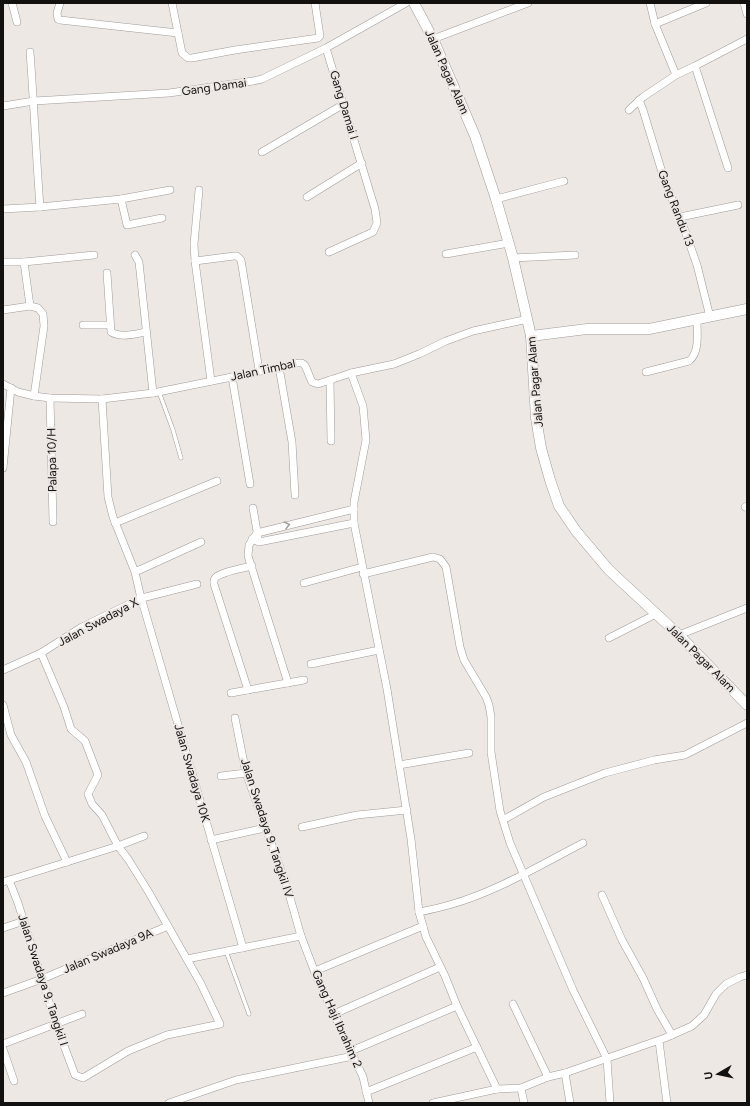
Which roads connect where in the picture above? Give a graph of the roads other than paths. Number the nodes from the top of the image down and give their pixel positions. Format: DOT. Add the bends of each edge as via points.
graph roads {
  1 [pos="12,3"];
  2 [pos="60,3"];
  3 [pos="172,3"];
  4 [pos="315,3"];
  5 [pos="406,3"];
  6 [pos="414,3"];
  7 [pos="528,3"];
  8 [pos="650,3"];
  9 [pos="706,3"];
  10 [pos="744,3"];
  11 [pos="747,14"];
  12 [pos="17,22"];
  13 [pos="655,24"];
  14 [pos="178,33"];
  15 [pos="433,39"];
  16 [pos="747,39"];
  17 [pos="326,48"];
  18 [pos="30,52"];
  19 [pos="695,66"];
  20 [pos="676,75"];
  21 [pos="639,100"];
  22 [pos="34,101"];
  23 [pos="344,104"];
  24 [pos="3,106"];
  25 [pos="629,110"];
  26 [pos="262,152"];
  27 [pos="362,163"];
  28 [pos="728,168"];
  29 [pos="564,180"];
  30 [pos="170,190"];
  31 [pos="199,190"];
  32 [pos="307,197"];
  33 [pos="121,199"];
  34 [pos="496,199"];
  35 [pos="738,205"];
  36 [pos="40,207"];
  37 [pos="3,210"];
  38 [pos="680,217"];
  39 [pos="162,218"];
  40 [pos="509,243"];
  41 [pos="329,252"];
  42 [pos="94,254"];
  43 [pos="446,254"];
  44 [pos="135,255"];
  45 [pos="575,255"];
  46 [pos="513,258"];
  47 [pos="195,261"];
  48 [pos="3,262"];
  49 [pos="24,262"];
  50 [pos="107,273"];
  51 [pos="30,306"];
  52 [pos="747,308"];
  53 [pos="3,310"];
  54 [pos="710,317"];
  55 [pos="528,319"];
  56 [pos="697,320"];
  57 [pos="82,324"];
  58 [pos="110,325"];
  59 [pos="146,332"];
  60 [pos="532,336"];
  61 [pos="279,367"];
  62 [pos="259,370"];
  63 [pos="351,372"];
  64 [pos="646,372"];
  65 [pos="232,377"];
  66 [pos="330,380"];
  67 [pos="211,381"];
  68 [pos="3,384"];
  69 [pos="11,388"];
  70 [pos="156,392"];
  71 [pos="34,396"];
  72 [pos="50,398"];
  73 [pos="102,399"];
  74 [pos="331,441"];
  75 [pos="181,458"];
  76 [pos="3,468"];
  77 [pos="218,481"];
  78 [pos="250,484"];
  79 [pos="295,495"];
  80 [pos="253,508"];
  81 [pos="354,509"];
  82 [pos="53,522"];
  83 [pos="115,523"];
  84 [pos="354,523"];
  85 [pos="254,536"];
  86 [pos="201,542"];
  87 [pos="252,566"];
  88 [pos="363,570"];
  89 [pos="135,572"];
  90 [pos="304,583"];
  91 [pos="197,584"];
  92 [pos="142,598"];
  93 [pos="747,608"];
  94 [pos="656,614"];
  95 [pos="679,635"];
  96 [pos="609,638"];
  97 [pos="379,650"];
  98 [pos="41,653"];
  99 [pos="311,664"];
  100 [pos="3,670"];
  101 [pos="304,680"];
  102 [pos="288,683"];
  103 [pos="248,690"];
  104 [pos="231,693"];
  105 [pos="3,705"];
  106 [pos="747,705"];
  107 [pos="235,718"];
  108 [pos="747,723"];
  109 [pos="469,753"];
  110 [pos="399,765"];
  111 [pos="246,773"];
  112 [pos="221,776"];
  113 [pos="407,810"];
  114 [pos="503,820"];
  115 [pos="302,827"];
  116 [pos="265,828"];
  117 [pos="144,836"];
  118 [pos="211,840"];
  119 [pos="583,843"];
  120 [pos="118,846"];
  121 [pos="67,862"];
  122 [pos="524,874"];
  123 [pos="6,881"];
  124 [pos="602,895"];
  125 [pos="419,912"];
  126 [pos="24,921"];
  127 [pos="168,926"];
  128 [pos="423,926"];
  129 [pos="3,928"];
  130 [pos="301,936"];
  131 [pos="243,948"];
  132 [pos="226,952"];
  133 [pos="187,959"];
  134 [pos="440,967"];
  135 [pos="315,971"];
  136 [pos="747,975"];
  137 [pos="42,979"];
  138 [pos="3,993"];
  139 [pos="513,1004"];
  140 [pos="457,1006"];
  141 [pos="82,1014"];
  142 [pos="249,1014"];
  143 [pos="334,1014"];
  144 [pos="56,1024"];
  145 [pos="672,1035"];
  146 [pos="659,1041"];
  147 [pos="3,1044"];
  148 [pos="477,1047"];
  149 [pos="3,1049"];
  150 [pos="352,1054"];
  151 [pos="607,1059"];
  152 [pos="565,1073"];
  153 [pos="548,1077"];
  154 [pos="14,1081"];
  155 [pos="521,1088"];
  156 [pos="497,1089"];
  157 [pos="366,1092"];
  158 [pos="169,1103"];
  159 [pos="369,1103"];
  160 [pos="432,1103"];
  161 [pos="524,1103"];
  162 [pos="570,1103"];
  163 [pos="610,1103"];
  164 [pos="667,1103"];
  1 -- 12 [label="street"];
  2 -- 14 [label="street" via="57,13 60,20"];
  3 -- 14 [label="street"];
  4 -- 14 [label="street" via="320,36 315,39 188,58 182,53"];
  5 -- 17 [label="street, Gang Damai"];
  6 -- 15 [label="street, Jalan Pagar Alam"];
  7 -- 15 [label="street"];
  8 -- 13 [label="street"];
  9 -- 13 [label="street"];
  10 -- 11 [label="street"];
  13 -- 20 [label="street"];
  15 -- 34 [label="street, Jalan Pagar Alam" via="475,136"];
  16 -- 19 [label="street"];
  17 -- 22 [label="street, Gang Damai" via="254,81 169,93"];
  17 -- 23 [label="street, Gang Damai I"];
  18 -- 22 [label="street"];
  19 -- 20 [label="street"];
  19 -- 28 [label="street"];
  20 -- 21 [label="street"];
  21 -- 25 [label="street"];
  21 -- 38 [label="street, Gang Randu 13" via="665,182"];
  22 -- 24 [label="street, Gang Damai"];
  22 -- 36 [label="street"];
  23 -- 26 [label="street"];
  23 -- 27 [label="street, Gang Damai I"];
  27 -- 32 [label="street"];
  27 -- 41 [label="street, Gang Damai I" via="375,209 376,228 373,232"];
  29 -- 34 [label="street"];
  30 -- 33 [label="street"];
  31 -- 47 [label="street"];
  33 -- 36 [label="street"];
  33 -- 39 [label="street" via="127,225"];
  34 -- 40 [label="street, Jalan Pagar Alam"];
  35 -- 38 [label="street"];
  36 -- 37 [label="street"];
  38 -- 54 [label="street, Gang Randu 13"];
  40 -- 43 [label="street"];
  40 -- 46 [label="street, Jalan Pagar Alam"];
  42 -- 49 [label="street"];
  44 -- 59 [label="street" via="139,262"];
  45 -- 46 [label="street"];
  46 -- 55 [label="street, Jalan Pagar Alam"];
  47 -- 62 [label="street" via="234,256 241,260"];
  47 -- 67 [label="street"];
  48 -- 49 [label="street"];
  49 -- 51 [label="street"];
  50 -- 58 [label="street"];
  51 -- 53 [label="street"];
  51 -- 71 [label="street" via="38,308 44,318"];
  52 -- 54 [label="street"];
  54 -- 56 [label="street"];
  55 -- 60 [label="street, Jalan Pagar Alam"];
  55 -- 63 [label="street, Jalan Timbal" via="473,331 394,364"];
  56 -- 60 [label="street" via="649,329 587,329"];
  56 -- 64 [label="street" via="696,353 693,358"];
  57 -- 58 [label="street"];
  58 -- 59 [label="street" via="111,332 116,335"];
  59 -- 70 [label="street"];
  60 -- 94 [label="street, Jalan Pagar Alam" via="536,418 541,448 559,506 609,570"];
  61 -- 62 [label="street, Jalan Timbal"];
  61 -- 66 [label="street, Jalan Timbal" via="299,362 305,365 314,384"];
  61 -- 79 [label="street" via="292,442"];
  62 -- 65 [label="street, Jalan Timbal"];
  63 -- 66 [label="street, Jalan Timbal"];
  63 -- 81 [label="street" via="363,406 366,440"];
  65 -- 67 [label="street, Jalan Timbal"];
  65 -- 78 [label="street"];
  66 -- 74 [label="street"];
  67 -- 70 [label="street, Jalan Timbal"];
  68 -- 69 [label="street, Jalan Timbal"];
  69 -- 71 [label="street, Jalan Timbal"];
  69 -- 76 [label="street"];
  70 -- 73 [label="street, Jalan Timbal"];
  70 -- 75 [label="lane" via="174,430"];
  71 -- 72 [label="street, Jalan Timbal"];
  72 -- 73 [label="street, Jalan Timbal"];
  72 -- 82 [label="street, Palapa 10/H"];
  73 -- 83 [label="street, Jalan Swadaya 10K" via="108,497"];
  77 -- 83 [label="street"];
  80 -- 85 [label="street"];
  81 -- 84 [label="street"];
  85 -- 81 [label="street, one-way"];
  83 -- 89 [label="street, Jalan Swadaya 10K"];
  84 -- 85 [label="street" via="259,542"];
  84 -- 88 [label="street"];
  85 -- 87 [label="street" via="248,551"];
  86 -- 89 [label="street"];
  87 -- 102 [label="street"];
  87 -- 103 [label="street" via="216,577 214,580"];
  88 -- 90 [label="street"];
  88 -- 97 [label="street"];
  88 -- 114 [label="street" via="433,557 444,562 464,660 489,704 491,752"];
  89 -- 92 [label="street, Jalan Swadaya 10K"];
  91 -- 92 [label="street, Jalan Swadaya X"];
  92 -- 98 [label="street, Jalan Swadaya X" via="82,627"];
  92 -- 118 [label="street, Jalan Swadaya 10K"];
  93 -- 95 [label="street"];
  94 -- 95 [label="street, Jalan Pagar Alam"];
  94 -- 96 [label="street"];
  95 -- 106 [label="street, Jalan Pagar Alam"];
  97 -- 99 [label="street"];
  97 -- 110 [label="street"];
  98 -- 100 [label="street, Jalan Swadaya X"];
  98 -- 120 [label="street" via="71,729 86,741 98,775 88,794"];
  101 -- 102 [label="street"];
  102 -- 103 [label="street"];
  103 -- 104 [label="street"];
  105 -- 121 [label="street" via="11,735 26,762 45,816"];
  107 -- 111 [label="street, Jalan Swadaya 9, Tangkil IV"];
  108 -- 114 [label="street" via="685,756 654,760 605,773 544,797"];
  109 -- 110 [label="street"];
  110 -- 113 [label="street"];
  111 -- 112 [label="street"];
  111 -- 116 [label="street, Jalan Swadaya 9, Tangkil IV"];
  113 -- 115 [label="street" via="357,815"];
  113 -- 125 [label="street"];
  114 -- 122 [label="street"];
  116 -- 118 [label="street"];
  116 -- 130 [label="street, Jalan Swadaya 9, Tangkil IV" via="287,887"];
  117 -- 120 [label="street"];
  118 -- 131 [label="street, Jalan Swadaya 10K"];
  119 -- 122 [label="street"];
  120 -- 121 [label="street"];
  120 -- 127 [label="street" via="128,858"];
  121 -- 123 [label="street"];
  122 -- 125 [label="street" via="475,896"];
  122 -- 151 [label="street" via="573,990"];
  123 -- 126 [label="street, Jalan Swadaya 9, Tangkil I"];
  124 -- 145 [label="street" via="656,1009"];
  125 -- 128 [label="street"];
  126 -- 129 [label="street"];
  126 -- 137 [label="street, Jalan Swadaya 9, Tangkil I"];
  127 -- 133 [label="street"];
  127 -- 137 [label="street, Jalan Swadaya 9A"];
  128 -- 134 [label="street"];
  128 -- 135 [label="street"];
  130 -- 131 [label="street"];
  130 -- 135 [label="street, Gang Haji Ibrahim 2"];
  131 -- 132 [label="street"];
  132 -- 133 [label="street"];
  132 -- 142 [label="lane"];
  133 -- 144 [label="street, Jalan Swadaya 9, Tangkil I" via="220,1024 167,1035 128,1051 83,1078 75,1075"];
  134 -- 140 [label="street"];
  134 -- 143 [label="street"];
  135 -- 143 [label="street, Gang Haji Ibrahim 2"];
  136 -- 145 [label="street" via="726,984 716,994 704,1015 692,1026"];
  137 -- 138 [label="street, Jalan Swadaya 9A"];
  137 -- 144 [label="street, Jalan Swadaya 9, Tangkil I"];
  139 -- 153 [label="street"];
  140 -- 148 [label="street"];
  140 -- 150 [label="street"];
  141 -- 144 [label="street"];
  143 -- 150 [label="street, Gang Haji Ibrahim 2"];
  144 -- 147 [label="street"];
  145 -- 146 [label="street"];
  146 -- 151 [label="street"];
  146 -- 164 [label="street"];
  148 -- 156 [label="street"];
  148 -- 157 [label="street"];
  149 -- 154 [label="street"];
  150 -- 157 [label="street, Gang Haji Ibrahim 2" via="363,1077"];
  150 -- 158 [label="street" via="236,1080"];
  151 -- 152 [label="street"];
  151 -- 163 [label="street"];
  152 -- 153 [label="street"];
  152 -- 162 [label="street"];
  153 -- 155 [label="street"];
  155 -- 156 [label="street"];
  155 -- 161 [label="street"];
  156 -- 160 [label="street"];
  157 -- 159 [label="street, Gang Haji Ibrahim 2"];
}
